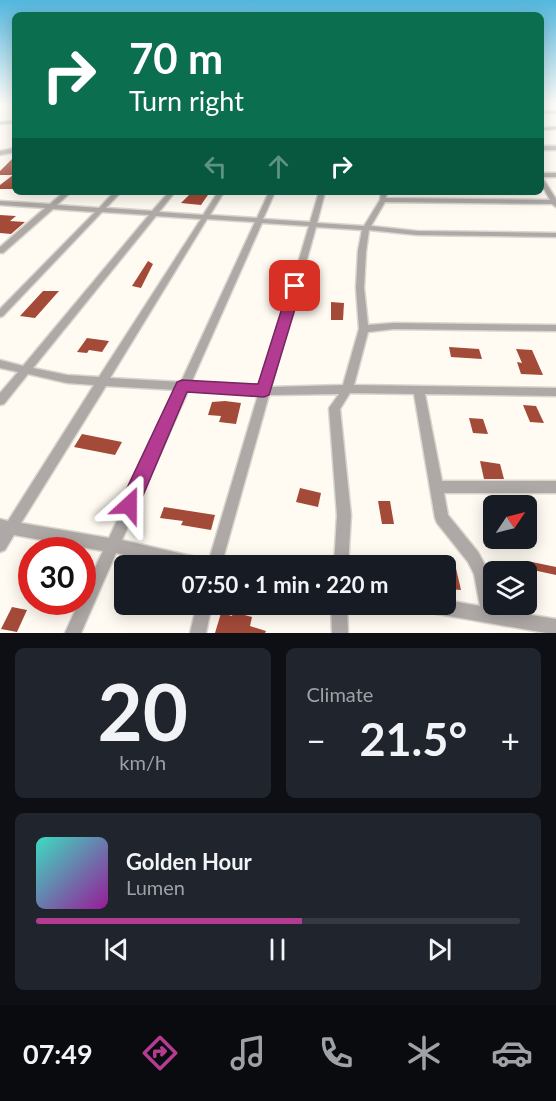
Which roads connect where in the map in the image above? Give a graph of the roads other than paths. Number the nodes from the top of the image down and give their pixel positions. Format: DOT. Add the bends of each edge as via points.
graph roads {
  1 [pos="544,184"];
  2 [pos="65,195"];
  3 [pos="115,195"];
  4 [pos="170,195"];
  5 [pos="219,195"];
  6 [pos="271,195"];
  7 [pos="321,195"];
  8 [pos="383,196"];
  9 [pos="555,203"];
  10 [pos="2,204"];
  11 [pos="53,206"];
  12 [pos="103,208"];
  13 [pos="155,214"];
  14 [pos="205,217"];
  15 [pos="258,221"];
  16 [pos="314,224"];
  17 [pos="366,228"];
  18 [pos="556,235"];
  19 [pos="0,251"];
  20 [pos="0,314"];
  21 [pos="556,328"];
  22 [pos="364,329"];
  23 [pos="0,364"];
  24 [pos="25,369"];
  25 [pos="104,382"];
  26 [pos="182,386"];
  27 [pos="347,390"];
  28 [pos="419,390"];
  29 [pos="264,391"];
  30 [pos="555,394"];
  31 [pos="0,401"];
  32 [pos="438,487"];
  33 [pos="556,487"];
  34 [pos="5,527"];
  35 [pos="0,545"];
  36 [pos="111,545"];
  37 [pos="156,555"];
  38 [pos="217,555"];
  39 [pos="342,555"];
  40 [pos="483,583"];
  41 [pos="456,609"];
  42 [pos="483,614"];
  43 [pos="202,615"];
  44 [pos="339,615"];
  45 [pos="489,615"];
  46 [pos="556,627"];
  47 [pos="73,633"];
  48 [pos="198,633"];
  49 [pos="340,633"];
  1 -- 9 [label="street"];
  2 -- 11 [label="street"];
  3 -- 12 [label="street"];
  4 -- 13 [label="street"];
  5 -- 14 [label="street"];
  6 -- 15 [label="street"];
  7 -- 16 [label="street"];
  8 -- 9 [label="street"];
  8 -- 17 [label="street"];
  10 -- 11 [label="street"];
  11 -- 12 [label="street"];
  11 -- 19 [label="street"];
  12 -- 13 [label="street"];
  12 -- 20 [label="street"];
  13 -- 14 [label="street"];
  13 -- 24 [label="street"];
  14 -- 15 [label="street"];
  14 -- 25 [label="street"];
  15 -- 16 [label="street"];
  15 -- 26 [label="street"];
  16 -- 17 [label="street"];
  16 -- 29 [label="street"];
  17 -- 18 [label="street" via="417,233"];
  17 -- 22 [label="street" via="360,288"];
  21 -- 22 [label="street"];
  22 -- 27 [label="street"];
  23 -- 24 [label="street"];
  24 -- 25 [label="street" via="67,379"];
  24 -- 31 [label="street"];
  25 -- 26 [label="street"];
  25 -- 34 [label="street"];
  26 -- 29 [label="street"];
  26 -- 36 [label="street"];
  27 -- 28 [label="street"];
  27 -- 29 [label="street"];
  27 -- 39 [label="street" via="334,408 344,515"];
  28 -- 30 [label="street"];
  28 -- 32 [label="street"];
  29 -- 38 [label="street"];
  32 -- 33 [label="street"];
  32 -- 40 [label="street" via="442,518 473,557"];
  34 -- 35 [label="street"];
  34 -- 36 [label="street"];
  36 -- 37 [label="street"];
  36 -- 47 [label="street"];
  41 -- 42 [label="street"];
  43 -- 48 [label="street"];
  44 -- 49 [label="street"];
  45 -- 46 [label="street"];
}
